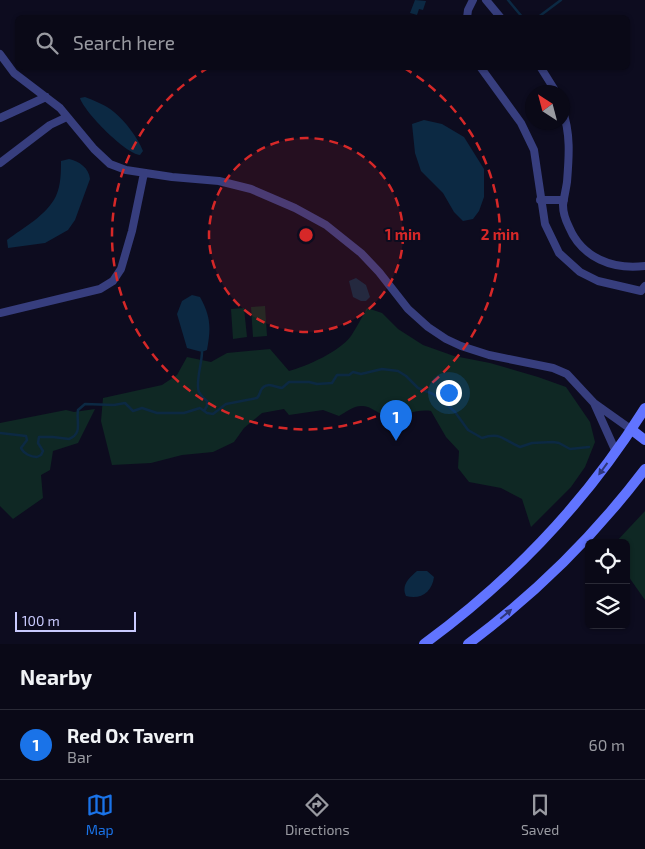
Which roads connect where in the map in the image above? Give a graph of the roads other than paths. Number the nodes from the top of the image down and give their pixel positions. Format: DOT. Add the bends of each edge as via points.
graph roads {
  1 [pos="473,0"];
  2 [pos="486,0"];
  3 [pos="467,15"];
  4 [pos="499,15"];
  5 [pos="0,54"];
  6 [pos="483,70"];
  7 [pos="541,70"];
  8 [pos="551,85"];
  9 [pos="46,97"];
  10 [pos="0,118"];
  11 [pos="67,118"];
  12 [pos="567,130"];
  13 [pos="0,163"];
  14 [pos="144,173"];
  15 [pos="540,200"];
  16 [pos="564,200"];
  17 [pos="645,266"];
  18 [pos="645,286"];
  19 [pos="0,313"];
  20 [pos="594,403"];
  21 [pos="645,408"];
  22 [pos="632,430"];
  23 [pos="645,440"];
  24 [pos="616,452"];
  25 [pos="645,469"];
  26 [pos="424,644"];
  27 [pos="468,644"];
  1 -- 3 [label="street"];
  2 -- 4 [label="street"];
  5 -- 9 [label="street" via="14,73"];
  6 -- 15 [label="street" via="521,124 534,150"];
  7 -- 8 [label="street"];
  9 -- 10 [label="street"];
  9 -- 11 [label="street"];
  11 -- 13 [label="street" via="50,125"];
  11 -- 14 [label="street" via="110,164"];
  12 -- 16 [label="street" via="569,146"];
  14 -- 19 [label="street" via="121,270 113,281 100,289"];
  14 -- 20 [label="street" via="219,181 251,189 295,208 326,225 361,253 408,309 446,339 489,355 553,368 567,374"];
  15 -- 16 [label="street"];
  15 -- 18 [label="street" via="545,224 559,253 580,272 598,281 641,291"];
  16 -- 17 [label="street" via="567,221 582,248 612,264"];
  20 -- 22 [label="street"];
  20 -- 24 [label="street"];
  21 -- 22 [label="main road"];
  22 -- 23 [label="main road"];
  22 -- 24 [label="main road"];
  24 -- 26 [label="main road, one-way" via="535,550 485,596"];
  27 -- 25 [label="main road, one-way" via="560,565"];
}
